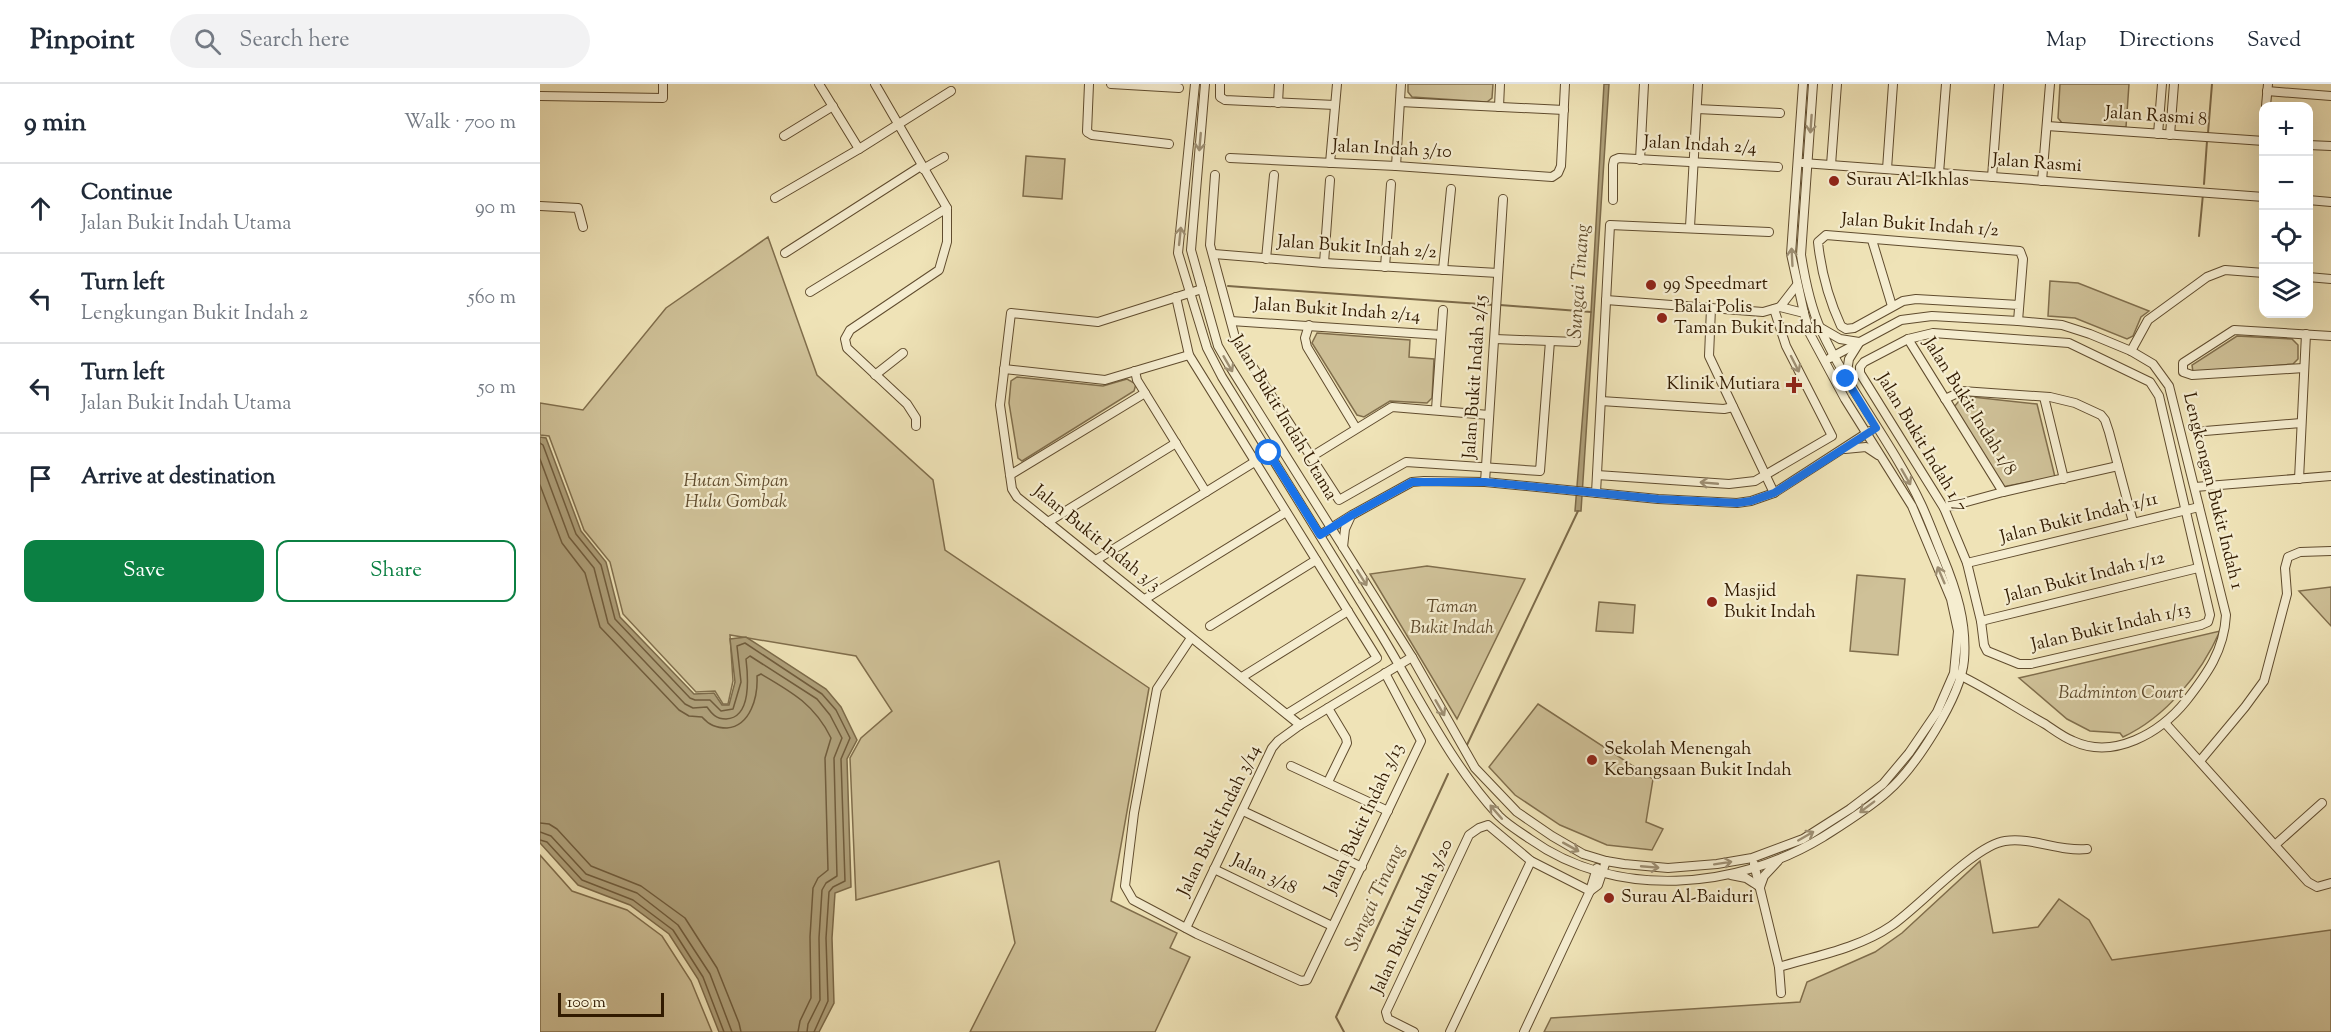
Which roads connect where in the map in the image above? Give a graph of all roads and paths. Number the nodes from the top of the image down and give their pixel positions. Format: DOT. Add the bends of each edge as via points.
graph roads {
  1 [pos="663,84"];
  2 [pos="819,84"];
  3 [pos="875,84"];
  4 [pos="1089,84"];
  5 [pos="1111,84"];
  6 [pos="1195,84"];
  7 [pos="1205,84"];
  8 [pos="1220,84"];
  9 [pos="1279,84"];
  10 [pos="1337,84"];
  11 [pos="1401,84"];
  12 [pos="1500,84"];
  13 [pos="1565,84"];
  14 [pos="1644,84"];
  15 [pos="1698,84"];
  16 [pos="1803,84"];
  17 [pos="1814,84"];
  18 [pos="1838,84"];
  19 [pos="1893,84"];
  20 [pos="1946,84"];
  21 [pos="1999,84"];
  22 [pos="2050,84"];
  23 [pos="2162,84"];
  24 [pos="2174,84"];
  25 [pos="1179,88"];
  26 [pos="2268,88"];
  27 [pos="951,91"];
  28 [pos="540,96"];
  29 [pos="2331,96"];
  30 [pos="1400,102"];
  31 [pos="1278,103"];
  32 [pos="1335,105"];
  33 [pos="833,106"];
  34 [pos="1499,106"];
  35 [pos="1697,109"];
  36 [pos="1564,110"];
  37 [pos="1780,113"];
  38 [pos="897,124"];
  39 [pos="2047,126"];
  40 [pos="2158,134"];
  41 [pos="2170,135"];
  42 [pos="784,136"];
  43 [pos="2259,141"];
  44 [pos="1169,144"];
  45 [pos="2313,145"];
  46 [pos="2331,146"];
  47 [pos="858,149"];
  48 [pos="944,158"];
  49 [pos="1230,158"];
  50 [pos="1640,160"];
  51 [pos="1694,162"];
  52 [pos="1330,163"];
  53 [pos="1796,163"];
  54 [pos="1809,163"];
  55 [pos="1831,165"];
  56 [pos="1396,166"];
  57 [pos="1778,167"];
  58 [pos="922,168"];
  59 [pos="1887,169"];
  60 [pos="1940,173"];
  61 [pos="1215,175"];
  62 [pos="1274,175"];
  63 [pos="1992,177"];
  64 [pos="1330,180"];
  65 [pos="2042,180"];
  66 [pos="1391,184"];
  67 [pos="1451,189"];
  68 [pos="2259,197"];
  69 [pos="775,198"];
  70 [pos="1503,199"];
  71 [pos="1613,200"];
  72 [pos="2313,200"];
  73 [pos="2331,202"];
  74 [pos="540,206"];
  75 [pos="947,208"];
  76 [pos="584,226"];
  77 [pos="1690,227"];
  78 [pos="1769,232"];
  79 [pos="1872,240"];
  80 [pos="785,253"];
  81 [pos="1214,254"];
  82 [pos="1266,259"];
  83 [pos="1324,263"];
  84 [pos="1385,267"];
  85 [pos="1443,270"];
  86 [pos="1498,273"];
  87 [pos="2259,273"];
  88 [pos="2313,277"];
  89 [pos="2331,279"];
  90 [pos="1797,285"];
  91 [pos="1202,289"];
  92 [pos="810,292"];
  93 [pos="1191,293"];
  94 [pos="1176,297"];
  95 [pos="1606,300"];
  96 [pos="2019,305"];
  97 [pos="1892,306"];
  98 [pos="1711,308"];
  99 [pos="1777,308"];
  100 [pos="1443,310"];
  101 [pos="1804,313"];
  102 [pos="1231,321"];
  103 [pos="2018,321"];
  104 [pos="1309,325"];
  105 [pos="1820,328"];
  106 [pos="2306,334"];
  107 [pos="1442,335"];
  108 [pos="2331,336"];
  109 [pos="1495,339"];
  110 [pos="1908,339"];
  111 [pos="1550,341"];
  112 [pos="1575,342"];
  113 [pos="1859,342"];
  114 [pos="2131,351"];
  115 [pos="903,353"];
  116 [pos="1189,355"];
  117 [pos="1834,356"];
  118 [pos="1824,362"];
  119 [pos="2304,368"];
  120 [pos="1004,369"];
  121 [pos="1135,371"];
  122 [pos="875,375"];
  123 [pos="1846,379"];
  124 [pos="1145,393"];
  125 [pos="2044,397"];
  126 [pos="1945,399"];
  127 [pos="1601,401"];
  128 [pos="1733,407"];
  129 [pos="1436,409"];
  130 [pos="1489,415"];
  131 [pos="1857,420"];
  132 [pos="2301,423"];
  133 [pos="916,426"];
  134 [pos="1356,428"];
  135 [pos="1876,428"];
  136 [pos="2205,431"];
  137 [pos="1866,434"];
  138 [pos="1176,443"];
  139 [pos="1840,450"];
  140 [pos="1269,453"];
  141 [pos="1311,457"];
  142 [pos="1881,457"];
  143 [pos="1255,462"];
  144 [pos="2118,466"];
  145 [pos="1486,467"];
  146 [pos="1010,475"];
  147 [pos="1597,475"];
  148 [pos="1766,476"];
  149 [pos="2331,476"];
  150 [pos="2299,478"];
  151 [pos="2064,479"];
  152 [pos="1485,482"];
  153 [pos="2195,487"];
  154 [pos="1206,492"];
  155 [pos="2003,492"];
  156 [pos="1596,493"];
  157 [pos="1774,493"];
  158 [pos="2199,507"];
  159 [pos="1944,508"];
  160 [pos="2185,510"];
  161 [pos="1320,511"];
  162 [pos="1286,512"];
  163 [pos="1352,515"];
  164 [pos="1048,522"];
  165 [pos="2133,522"];
  166 [pos="1331,528"];
  167 [pos="1320,535"];
  168 [pos="1343,547"];
  169 [pos="2331,551"];
  170 [pos="1096,560"];
  171 [pos="1316,560"];
  172 [pos="1967,563"];
  173 [pos="2198,568"];
  174 [pos="1145,599"];
  175 [pos="1348,611"];
  176 [pos="1981,621"];
  177 [pos="1210,626"];
  178 [pos="1191,638"];
  179 [pos="1984,645"];
  180 [pos="1412,657"];
  181 [pos="1400,664"];
  182 [pos="1385,673"];
  183 [pos="1957,675"];
  184 [pos="1242,677"];
  185 [pos="1328,708"];
  186 [pos="1287,714"];
  187 [pos="2165,723"];
  188 [pos="1300,725"];
  189 [pos="2200,761"];
  190 [pos="1291,766"];
  191 [pos="1328,782"];
  192 [pos="2322,803"];
  193 [pos="1243,810"];
  194 [pos="1388,811"];
  195 [pos="2275,844"];
  196 [pos="2087,849"];
  197 [pos="1752,858"];
  198 [pos="1779,859"];
  199 [pos="1602,860"];
  200 [pos="1531,861"];
  201 [pos="1362,867"];
  202 [pos="1214,868"];
  203 [pos="1755,868"];
  204 [pos="1599,872"];
  205 [pos="1730,874"];
  206 [pos="2331,884"];
  207 [pos="1760,888"];
  208 [pos="1590,891"];
  209 [pos="1332,926"];
  210 [pos="1186,928"];
  211 [pos="1779,967"];
  212 [pos="1781,993"];
  213 [pos="1414,1032"];
  214 [pos="1450,1032"];
  215 [pos="1524,1032"];
  1 -- 28 [label="street" via="663,98"];
  2 -- 33 [label="street"];
  3 -- 38 [label="street"];
  4 -- 44 [label="street" via="1087,132"];
  5 -- 25 [label="street"];
  93 -- 6 [label="street, Jalan Bukit Indah Utama, one-way" via="1178,249"];
  7 -- 91 [label="street, Jalan Bukit Indah Utama, one-way" via="1191,244"];
  8 -- 31 [label="street" via="1220,98 1225,100"];
  9 -- 31 [label="street"];
  10 -- 32 [label="street"];
  11 -- 30 [label="street"];
  12 -- 34 [label="street"];
  13 -- 36 [label="street"];
  14 -- 50 [label="street"];
  15 -- 35 [label="street"];
  16 -- 53 [label="street, Jalan Bukit Indah Utama"];
  17 -- 54 [label="street, Jalan Bukit Indah Utama, one-way"];
  18 -- 55 [label="street"];
  19 -- 59 [label="street"];
  20 -- 60 [label="street"];
  21 -- 63 [label="street"];
  22 -- 39 [label="street"];
  23 -- 40 [label="street"];
  24 -- 41 [label="street"];
  26 -- 29 [label="street"];
  27 -- 38 [label="street"];
  30 -- 34 [label="street"];
  30 -- 56 [label="street"];
  31 -- 32 [label="street"];
  32 -- 52 [label="street"];
  33 -- 42 [label="street"];
  33 -- 47 [label="street"];
  34 -- 36 [label="street"];
  35 -- 37 [label="street"];
  35 -- 51 [label="street"];
  36 -- 56 [label="street, Jalan Indah 3/10" via="1561,166 1552,177"];
  38 -- 47 [label="street"];
  38 -- 58 [label="street"];
  39 -- 40 [label="street, Jalan Rasmi 8"];
  39 -- 65 [label="street"];
  40 -- 41 [label="street, Jalan Rasmi 8"];
  41 -- 43 [label="street, Jalan Rasmi 8"];
  45 -- 46 [label="street"];
  47 -- 69 [label="street"];
  48 -- 58 [label="street"];
  49 -- 52 [label="street, Jalan Indah 3/10"];
  50 -- 51 [label="street, Jalan Indah 2/4"];
  50 -- 71 [label="street, Jalan Indah 2/4" via="1614,160"];
  51 -- 57 [label="street, Jalan Indah 2/4"];
  51 -- 77 [label="street"];
  52 -- 56 [label="street, Jalan Indah 3/10"];
  53 -- 54 [label="street, Jalan Rasmi"];
  90 -- 53 [label="street, Jalan Bukit Indah Utama, one-way" via="1791,254"];
  54 -- 55 [label="street, Jalan Rasmi"];
  54 -- 105 [label="street, Jalan Bukit Indah Utama" via="1801,255"];
  55 -- 59 [label="street, Jalan Rasmi"];
  58 -- 75 [label="street"];
  58 -- 80 [label="street"];
  59 -- 60 [label="street, Jalan Rasmi"];
  60 -- 63 [label="street, Jalan Rasmi"];
  61 -- 81 [label="street" via="1210,245"];
  62 -- 82 [label="street"];
  63 -- 65 [label="street, Jalan Rasmi"];
  64 -- 83 [label="street"];
  65 -- 68 [label="street, Jalan Rasmi"];
  66 -- 84 [label="street"];
  67 -- 85 [label="street"];
  70 -- 86 [label="street, Jalan Bukit Indah 2/15"];
  72 -- 73 [label="street"];
  74 -- 76 [label="street" via="578,208"];
  75 -- 92 [label="street"];
  75 -- 122 [label="street" via="947,242 939,270 850,330 845,339 847,348"];
  77 -- 78 [label="street"];
  77 -- 95 [label="street" via="1610,225"];
  79 -- 96 [label="street, Jalan Bukit Indah 1/2" via="2020,251 2023,259"];
  79 -- 97 [label="street"];
  79 -- 97 [label="street, Jalan Bukit Indah 1/2" via="1826,235 1818,242 1833,309 1846,329"];
  81 -- 82 [label="street, Jalan Bukit Indah 2/2"];
  81 -- 102 [label="street"];
  82 -- 83 [label="street, Jalan Bukit Indah 2/2"];
  83 -- 84 [label="street, Jalan Bukit Indah 2/2"];
  84 -- 85 [label="street, Jalan Bukit Indah 2/2"];
  85 -- 86 [label="street, Jalan Bukit Indah 2/2"];
  86 -- 109 [label="street, Jalan Bukit Indah 2/15"];
  87 -- 114 [label="street" via="2225,270 2207,277 2148,320"];
  88 -- 89 [label="street"];
  90 -- 99 [label="street"];
  90 -- 101 [label="street, Jalan Bukit Indah Utama"];
  91 -- 93 [label="street"];
  91 -- 161 [label="street, Jalan Bukit Indah Utama, one-way" via="1218,346"];
  93 -- 94 [label="street"];
  93 -- 140 [label="street, Jalan Bukit Indah Utama" via="1207,348"];
  94 -- 116 [label="street"];
  94 -- 120 [label="street, Jalan Bukit Indah 3/3" via="1098,322 1011,312"];
  95 -- 98 [label="street"];
  95 -- 127 [label="street"];
  96 -- 97 [label="street" via="1916,299"];
  96 -- 103 [label="street"];
  98 -- 99 [label="street" via="1763,312"];
  98 -- 128 [label="street" via="1709,357"];
  99 -- 101 [label="street"];
  99 -- 148 [label="street, one-way" via="1786,346 1832,436"];
  100 -- 107 [label="street"];
  101 -- 118 [label="street, Jalan Bukit Indah Utama"];
  102 -- 104 [label="street, Jalan Bukit Indah 2/14"];
  102 -- 141 [label="street" via="1236,341"];
  103 -- 113 [label="street, Lengkongan Bukit Indah 1" via="1922,317 1901,320"];
  103 -- 114 [label="street, Lengkongan Bukit Indah 1" via="2062,325"];
  104 -- 107 [label="street, Jalan Bukit Indah 2/14"];
  104 -- 134 [label="street" via="1307,347"];
  105 -- 113 [label="street" via="1840,339"];
  105 -- 117 [label="street, Jalan Bukit Indah Utama"];
  106 -- 108 [label="street"];
  106 -- 119 [label="street"];
  106 -- 119 [label="street" via="2234,330 2183,363 2183,372 2192,375"];
  107 -- 129 [label="street"];
  109 -- 111 [label="street"];
  109 -- 130 [label="street, Jalan Bukit Indah 2/15"];
  110 -- 126 [label="street, Jalan Bukit Indah 1/8"];
  110 -- 159 [label="street, Jalan Bukit Indah 1/7" via="1864,362 1860,373"];
  110 -- 160 [label="street" via="1933,333 2069,343 2150,382 2159,396"];
  111 -- 112 [label="street"];
  111 -- 145 [label="street" via="1540,471"];
  113 -- 117 [label="street, Lengkongan Bukit Indah 1"];
  113 -- 123 [label="street" via="1849,359"];
  114 -- 153 [label="street, Lengkongan Bukit Indah 1" via="2154,364 2169,386"];
  115 -- 122 [label="street"];
  116 -- 121 [label="street"];
  116 -- 143 [label="street"];
  117 -- 118 [label="street, Lengkongan Bukit Indah 1"];
  117 -- 123 [label="street, Jalan Bukit Indah Utama"];
  118 -- 131 [label="street, Jalan Bukit Indah Utama"];
  119 -- 132 [label="street"];
  120 -- 121 [label="street" via="1105,380"];
  120 -- 146 [label="street, Jalan Bukit Indah 3/3" via="1000,405"];
  121 -- 124 [label="street"];
  122 -- 133 [label="street" via="907,404 916,418"];
  123 -- 135 [label="street, Jalan Bukit Indah Utama"];
  124 -- 138 [label="street"];
  124 -- 146 [label="street"];
  125 -- 126 [label="street" via="1962,391"];
  125 -- 144 [label="street" via="2101,415"];
  125 -- 151 [label="street"];
  126 -- 155 [label="street, Jalan Bukit Indah 1/8"];
  127 -- 128 [label="street"];
  127 -- 147 [label="street"];
  128 -- 148 [label="street"];
  129 -- 130 [label="street"];
  129 -- 134 [label="street" via="1392,407"];
  130 -- 145 [label="street, Jalan Bukit Indah 2/15"];
  131 -- 137 [label="street, Jalan Bukit Indah Utama"];
  131 -- 139 [label="street" via="1853,439"];
  132 -- 136 [label="street"];
  132 -- 150 [label="street"];
  134 -- 141 [label="street"];
  135 -- 137 [label="street"];
  135 -- 183 [label="street, Jalan Bukit Indah Utama, one-way" via="1921,503 1953,582 1962,612 1964,661"];
  137 -- 139 [label="street"];
  137 -- 142 [label="street, Jalan Bukit Indah Utama"];
  138 -- 154 [label="street"];
  138 -- 164 [label="street"];
  139 -- 142 [label="street" via="1866,447"];
  139 -- 157 [label="street"];
  140 -- 143 [label="street"];
  140 -- 167 [label="street, Jalan Bukit Indah Utama"];
  141 -- 145 [label="street" via="1339,500 1406,462"];
  183 -- 142 [label="street, Jalan Bukit Indah Utama, one-way" via="1958,631 1951,599 1912,506"];
  143 -- 154 [label="street"];
  143 -- 162 [label="street"];
  144 -- 151 [label="street"];
  144 -- 165 [label="street"];
  145 -- 152 [label="street, Jalan Bukit Indah 2/15"];
  146 -- 164 [label="street, Jalan Bukit Indah 3/3" via="1017,496"];
  148 -- 147 [label="street, one-way" via="1730,484"];
  147 -- 156 [label="street"];
  148 -- 157 [label="street"];
  149 -- 150 [label="street"];
  150 -- 153 [label="street"];
  151 -- 155 [label="street"];
  152 -- 156 [label="street"];
  152 -- 163 [label="street" via="1412,482"];
  153 -- 158 [label="street, Lengkongan Bukit Indah 1"];
  154 -- 170 [label="street"];
  155 -- 159 [label="street"];
  156 -- 157 [label="street" via="1737,503"];
  158 -- 160 [label="street, Jalan Bukit Indah 1/11"];
  158 -- 187 [label="street, Lengkongan Bukit Indah 1" via="2226,615 2225,630 2213,664"];
  159 -- 172 [label="street, Jalan Bukit Indah 1/7"];
  160 -- 165 [label="street, Jalan Bukit Indah 1/11"];
  160 -- 173 [label="street"];
  161 -- 163 [label="street" via="1335,517"];
  161 -- 166 [label="street, Jalan Bukit Indah Utama"];
  162 -- 171 [label="street"];
  162 -- 174 [label="street"];
  163 -- 166 [label="street"];
  163 -- 168 [label="street"];
  164 -- 170 [label="street, Jalan Bukit Indah 3/3"];
  165 -- 172 [label="street, Jalan Bukit Indah 1/11"];
  166 -- 167 [label="street"];
  166 -- 168 [label="street, Jalan Bukit Indah Utama"];
  167 -- 181 [label="street, Jalan Bukit Indah Utama"];
  168 -- 180 [label="street, Jalan Bukit Indah Utama, one-way"];
  169 -- 189 [label="street" via="2300,552 2288,557 2288,594 2264,681"];
  170 -- 174 [label="street, Jalan Bukit Indah 3/3"];
  171 -- 175 [label="street"];
  171 -- 177 [label="street"];
  172 -- 176 [label="street, Jalan Bukit Indah 1/7"];
  173 -- 176 [label="street, Jalan Bukit Indah 1/12"];
  173 -- 179 [label="street, Jalan Bukit Indah 1/13" via="2210,615 2208,622 2201,625 2031,664 1995,656"];
  174 -- 178 [label="street, Jalan Bukit Indah 3/3"];
  175 -- 184 [label="street"];
  175 -- 186 [label="street" via="1377,658"];
  176 -- 179 [label="street, Jalan Bukit Indah 1/7"];
  178 -- 184 [label="street, Jalan Bukit Indah 3/3"];
  178 -- 210 [label="street" via="1157,689 1125,886 1133,900"];
  180 -- 181 [label="street, Jalan Bukit Indah 3/14"];
  180 -- 199 [label="street, Jalan Bukit Indah Utama, one-way" via="1475,768 1496,793 1551,836"];
  181 -- 182 [label="street, Jalan Bukit Indah 3/14"];
  204 -- 181 [label="street, Jalan Bukit Indah Utama, one-way" via="1542,848 1503,820 1465,776"];
  182 -- 185 [label="street, Jalan Bukit Indah 3/14"];
  182 -- 194 [label="street, Jalan Bukit Indah 3/13" via="1421,741"];
  183 -- 187 [label="street, Lengkongan Bukit Indah 1" via="2074,742 2102,747 2122,745"];
  197 -- 183 [label="street, Jalan Bukit Indah Utama, one-way" via="1803,839 1883,784 1937,712"];
  183 -- 198 [label="street, Jalan Bukit Indah Utama, one-way" via="1943,718 1890,790 1856,816"];
  184 -- 186 [label="street, Jalan Bukit Indah 3/3"];
  185 -- 188 [label="street, Jalan Bukit Indah 3/14"];
  185 -- 191 [label="street" via="1347,743"];
  186 -- 188 [label="street, Jalan Bukit Indah 3/3"];
  187 -- 189 [label="street"];
  188 -- 193 [label="street, Jalan Bukit Indah 3/14" via="1272,748"];
  189 -- 195 [label="street"];
  190 -- 191 [label="street"];
  191 -- 194 [label="street"];
  192 -- 195 [label="street"];
  193 -- 201 [label="street"];
  193 -- 202 [label="street, Jalan Bukit Indah 3/14"];
  194 -- 201 [label="street, Jalan Bukit Indah 3/13"];
  195 -- 206 [label="street" via="2308,882 2317,887"];
  196 -- 211 [label="street" via="2003,841 1983,849 1891,926 1829,953"];
  199 -- 197 [label="street, Jalan Bukit Indah Utama, one-way" via="1668,868"];
  197 -- 203 [label="street"];
  198 -- 203 [label="street, Jalan Bukit Indah Utama"];
  198 -- 207 [label="street" via="1764,876"];
  199 -- 204 [label="street"];
  200 -- 208 [label="street"];
  200 -- 213 [label="street, Jalan Bukit Indah 3/20" via="1488,825 1470,835 1386,1012 1392,1023"];
  200 -- 214 [label="street"];
  201 -- 209 [label="street, Jalan Bukit Indah 3/13"];
  202 -- 209 [label="street, Jalan 3/18"];
  202 -- 210 [label="street, Jalan Bukit Indah 3/14"];
  203 -- 205 [label="street, Jalan Bukit Indah Utama"];
  203 -- 207 [label="street"];
  204 -- 205 [label="street, Jalan Bukit Indah Utama" via="1638,881 1670,882"];
  204 -- 208 [label="street" via="1598,885"];
  205 -- 207 [label="street" via="1746,878"];
  207 -- 211 [label="street"];
  208 -- 215 [label="street"];
  209 -- 210 [label="street, Jalan Bukit Indah 3/13" via="1307,980 1301,981"];
  211 -- 212 [label="street"];
}
